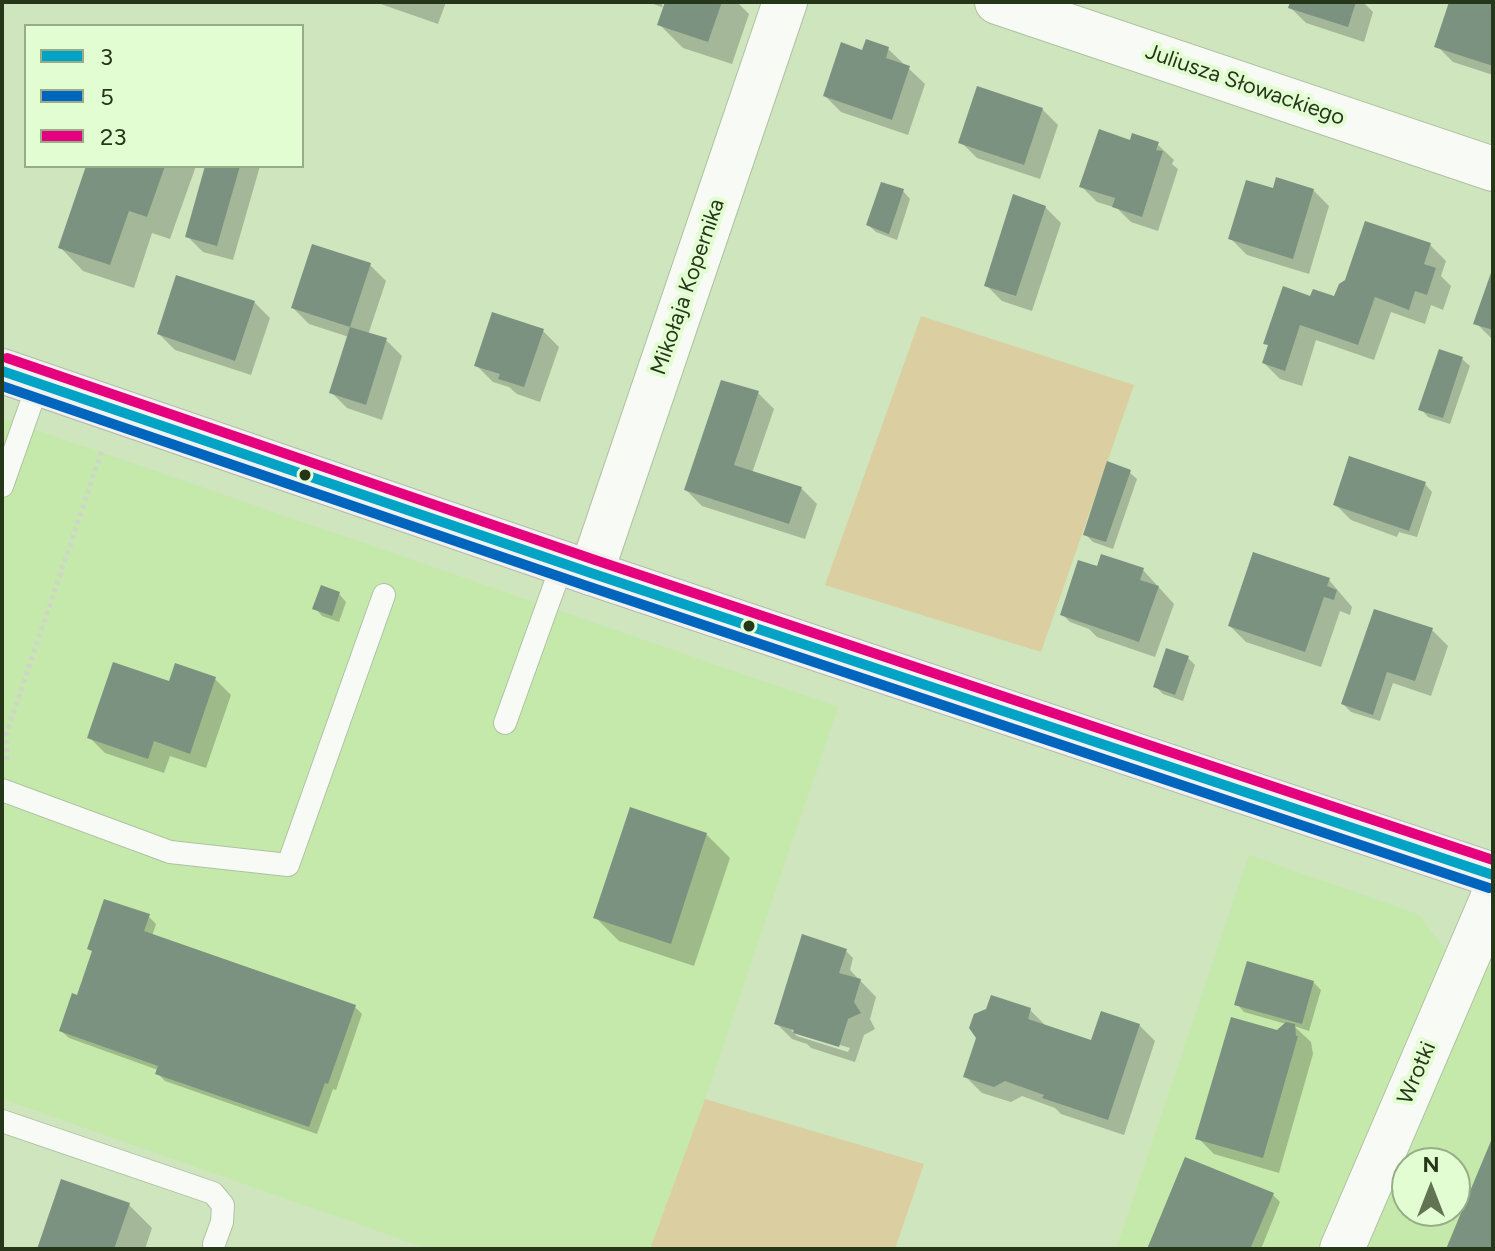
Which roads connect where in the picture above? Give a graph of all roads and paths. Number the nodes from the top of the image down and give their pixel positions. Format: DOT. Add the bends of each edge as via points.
graph roads {
  1 [pos="785,2"];
  2 [pos="997,2"];
  3 [pos="1493,169"];
  4 [pos="20,378"];
  5 [pos="105,441"];
  6 [pos="2,486"];
  7 [pos="577,567"];
  8 [pos="384,595"];
  9 [pos="505,723"];
  10 [pos="3,780"];
  11 [pos="1493,875"];
  12 [pos="1493,897"];
  13 [pos="2,1121"];
  14 [pos="214,1244"];
  15 [pos="1342,1249"];
  1 -- 7 [label="street, Mikołaja Kopernika"];
  2 -- 3 [label="street, Juliusza Słowackiego"];
  4 -- 6 [label="lane"];
  4 -- 7 [label="main road"];
  5 -- 10 [label="path" via="6,735"];
  7 -- 9 [label="lane"];
  7 -- 11 [label="main road"];
  8 -- 10 [label="lane" via="288,865 170,852"];
  12 -- 15 [label="street, Wrotki"];
  13 -- 14 [label="lane" via="213,1193 223,1205"];
}
